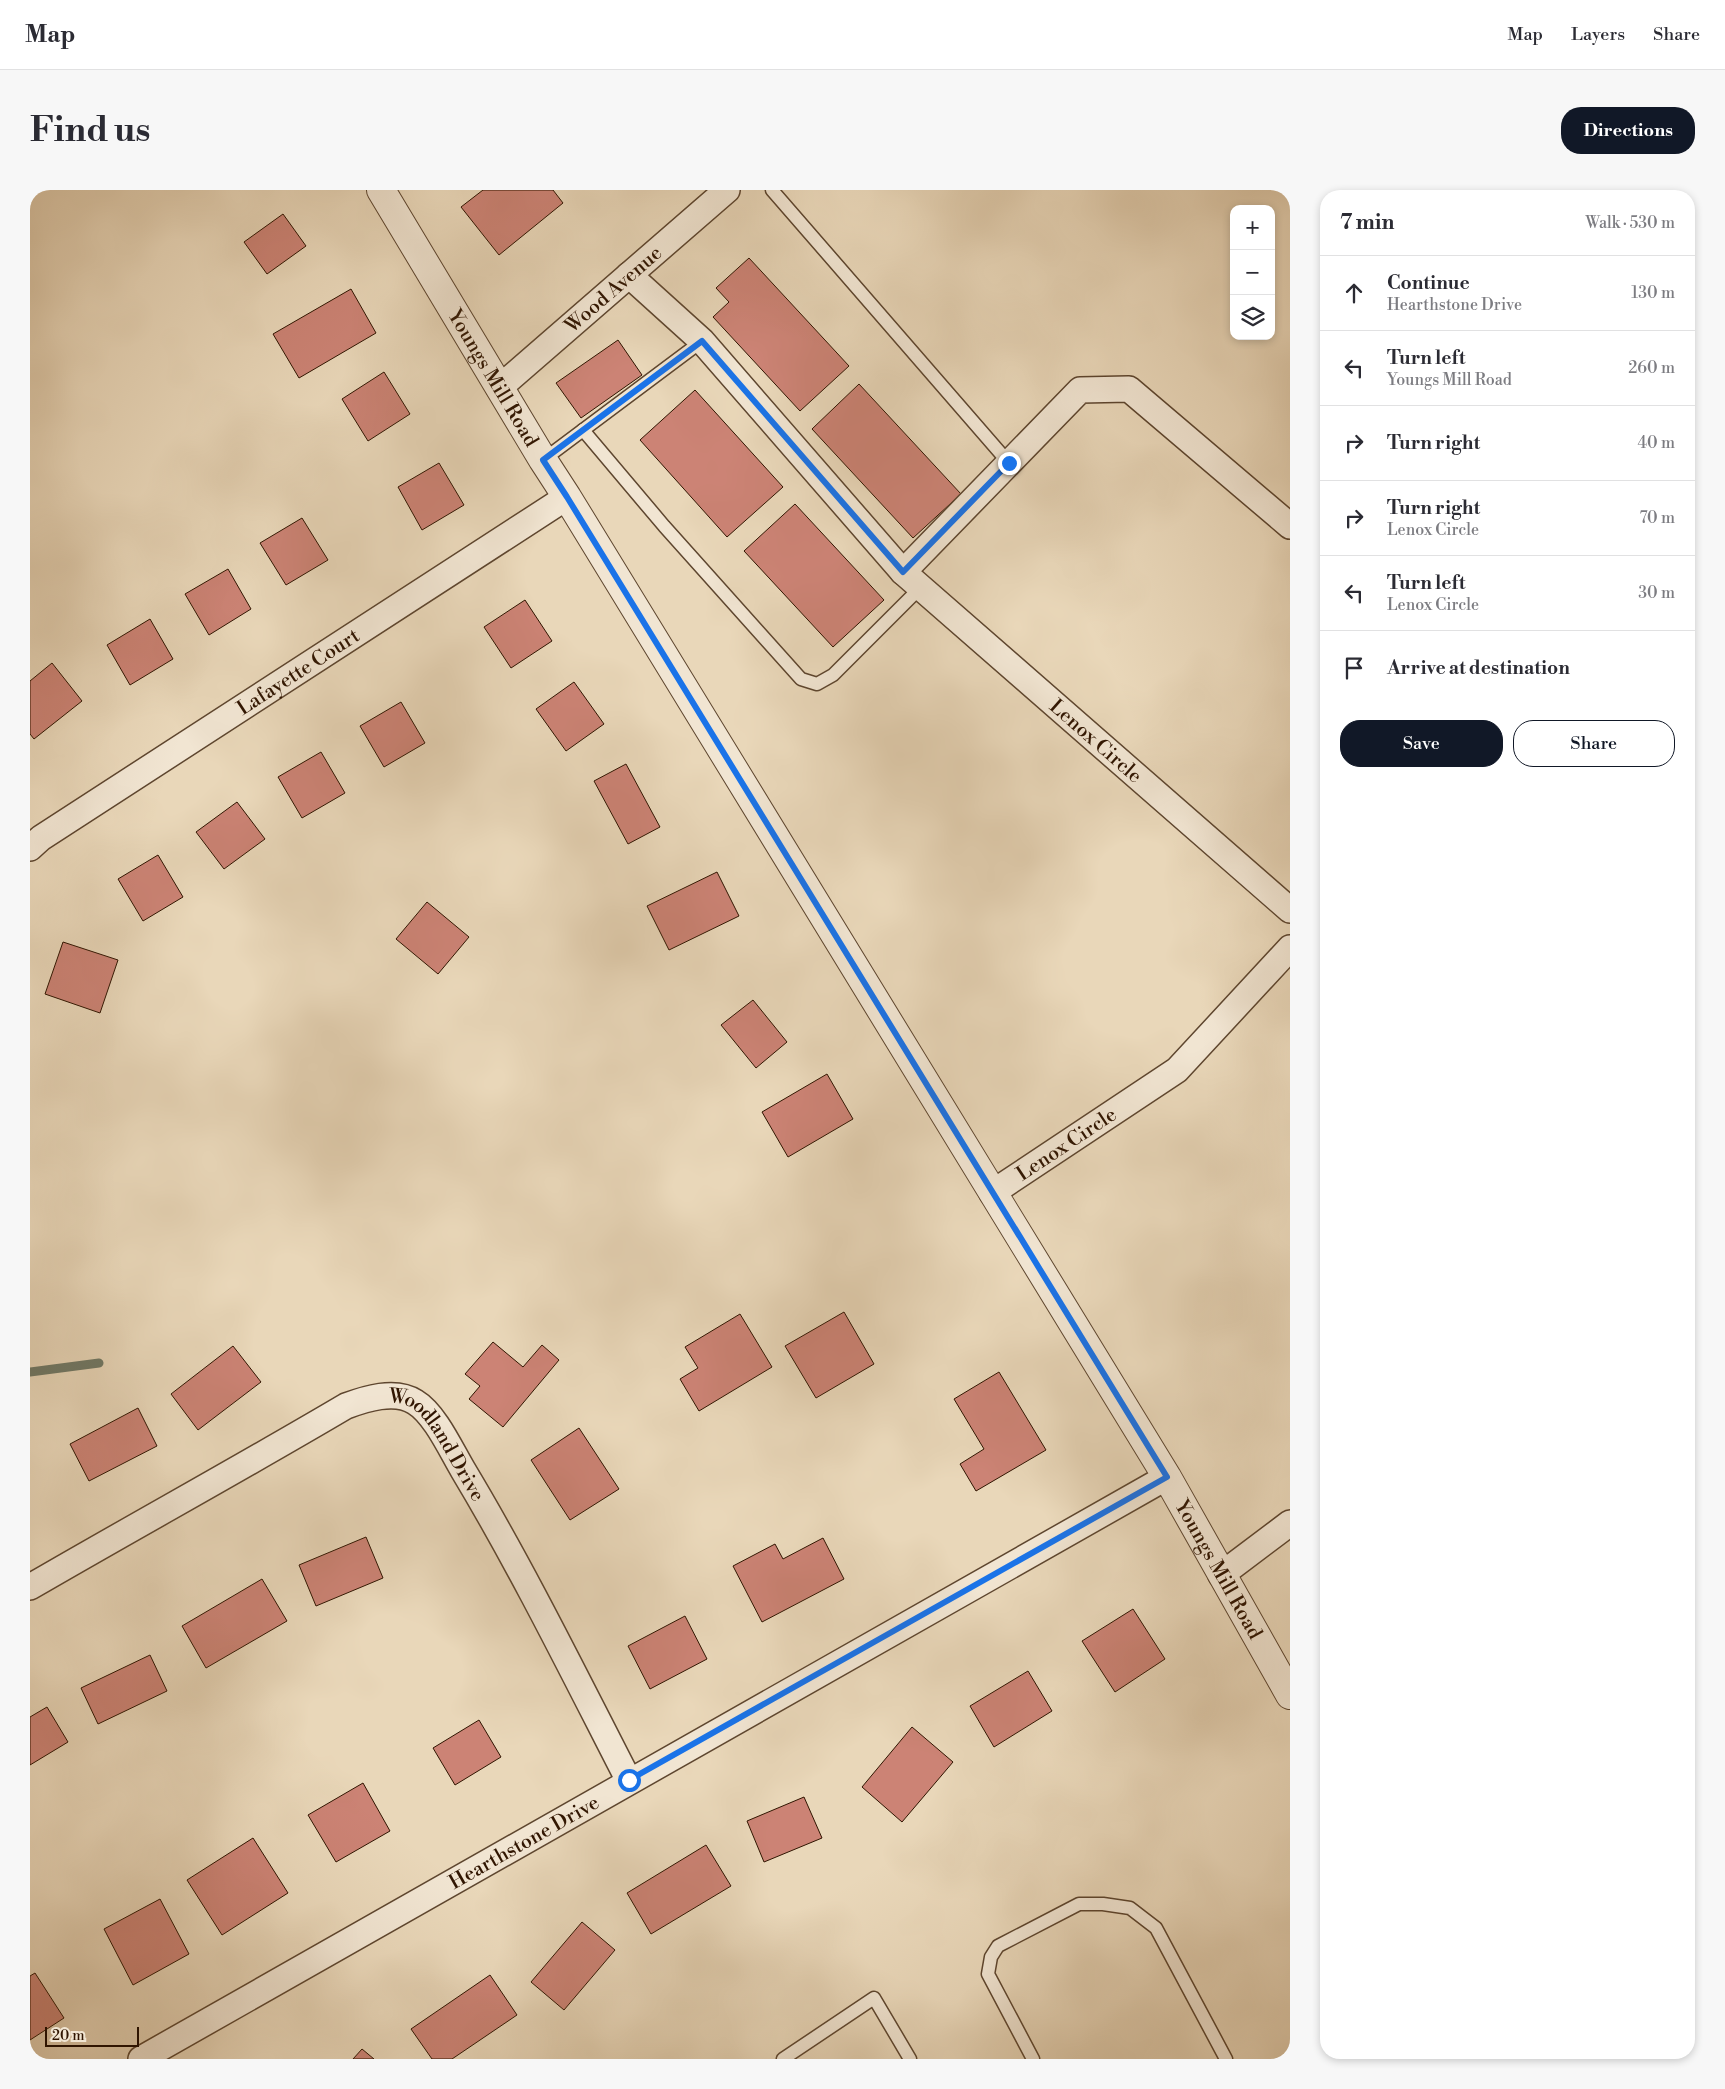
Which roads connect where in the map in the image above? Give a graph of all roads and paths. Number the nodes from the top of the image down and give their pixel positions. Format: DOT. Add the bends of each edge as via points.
graph roads {
  1 [pos="381,190"];
  2 [pos="727,190"];
  3 [pos="772,190"];
  4 [pos="629,275"];
  5 [pos="702,341"];
  6 [pos="499,388"];
  7 [pos="583,430"];
  8 [pos="543,460"];
  9 [pos="1009,463"];
  10 [pos="567,497"];
  11 [pos="1290,526"];
  12 [pos="912,579"];
  13 [pos="30,848"];
  14 [pos="1290,910"];
  15 [pos="1290,948"];
  16 [pos="992,1193"];
  17 [pos="1167,1477"];
  18 [pos="1290,1523"];
  19 [pos="1221,1575"];
  20 [pos="30,1586"];
  21 [pos="1290,1695"];
  22 [pos="629,1780"];
  23 [pos="141,2059"];
  24 [pos="783,2059"];
  25 [pos="910,2059"];
  26 [pos="1033,2059"];
  27 [pos="1226,2059"];
  1 -- 6 [label="street, Youngs Mill Road"];
  2 -- 4 [label="street, Wood Avenue"];
  3 -- 9 [label="lane"];
  4 -- 5 [label="street, Lenox Circle"];
  4 -- 6 [label="street, Wood Avenue"];
  5 -- 7 [label="lane"];
  5 -- 12 [label="street, Lenox Circle"];
  6 -- 8 [label="street, Youngs Mill Road"];
  7 -- 8 [label="lane"];
  7 -- 12 [label="lane" via="801,679 817,684 833,676"];
  8 -- 10 [label="street, Youngs Mill Road"];
  9 -- 11 [label="street" via="1080,390 1129,389"];
  9 -- 12 [label="street"];
  10 -- 13 [label="street, Lafayette Court"];
  10 -- 16 [label="street, Youngs Mill Road"];
  12 -- 14 [label="street, Lenox Circle"];
  15 -- 16 [label="street, Lenox Circle" via="1177,1070"];
  16 -- 17 [label="street, Youngs Mill Road"];
  17 -- 19 [label="street, Youngs Mill Road"];
  17 -- 22 [label="street, Hearthstone Drive"];
  18 -- 19 [label="street"];
  19 -- 21 [label="street, Youngs Mill Road"];
  20 -- 22 [label="street, Woodland Drive" via="225,1478 346,1406 365,1399 400,1396 416,1402 434,1422 492,1518"];
  22 -- 23 [label="street, Hearthstone Drive"];
  24 -- 25 [label="lane" via="874,1998"];
  26 -- 27 [label="lane" via="988,1974 991,1957 998,1946 1078,1904 1130,1908 1156,1928"];
}
